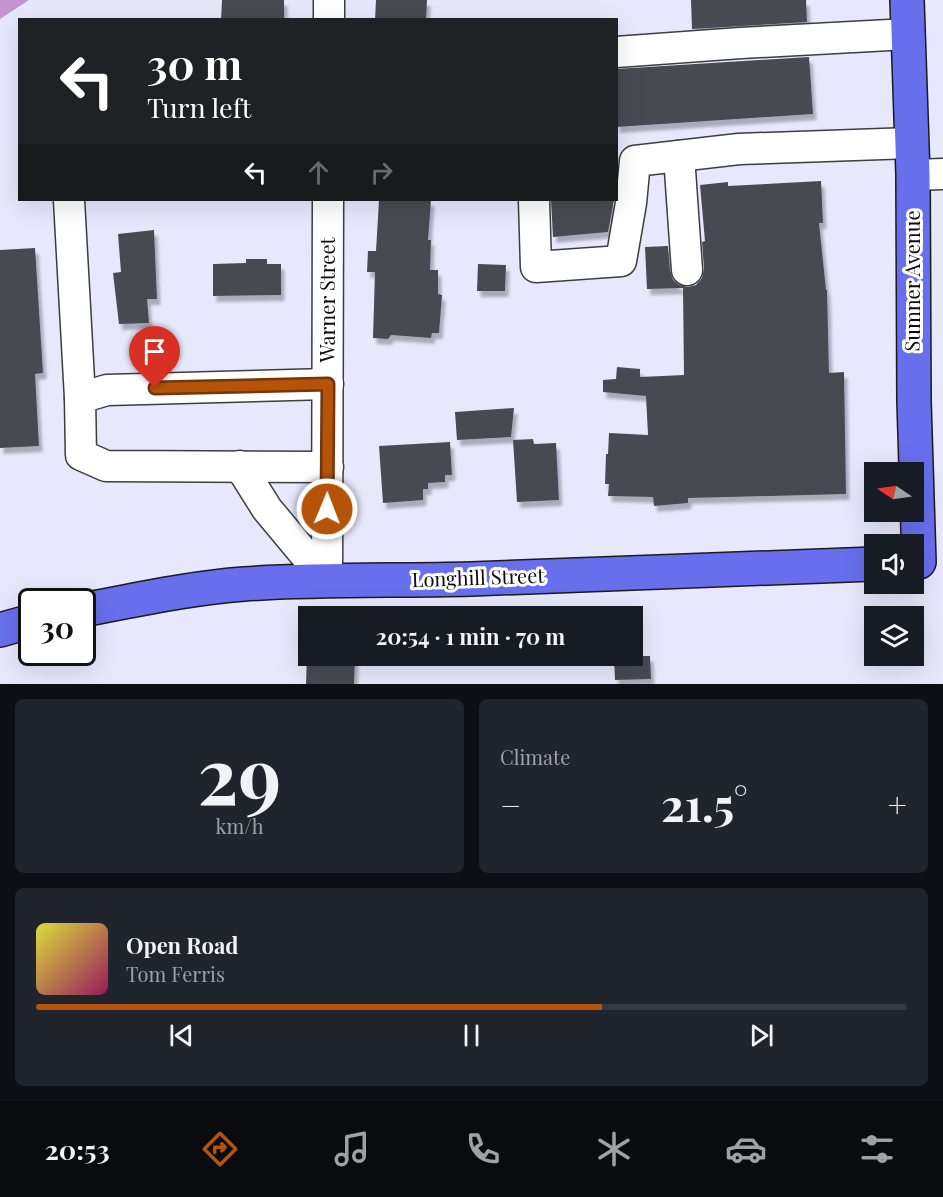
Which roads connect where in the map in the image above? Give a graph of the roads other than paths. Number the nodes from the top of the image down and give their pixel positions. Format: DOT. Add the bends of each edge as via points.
graph roads {
  1 [pos="329,0"];
  2 [pos="908,0"];
  3 [pos="329,18"];
  4 [pos="908,34"];
  5 [pos="618,52"];
  6 [pos="679,156"];
  7 [pos="922,164"];
  8 [pos="69,201"];
  9 [pos="328,201"];
  10 [pos="534,201"];
  11 [pos="687,270"];
  12 [pos="328,384"];
  13 [pos="80,398"];
  14 [pos="240,466"];
  15 [pos="328,467"];
  16 [pos="925,562"];
  17 [pos="864,564"];
  18 [pos="327,581"];
  19 [pos="96,608"];
  20 [pos="18,625"];
  21 [pos="0,630"];
  1 -- 3 [label="street"];
  2 -- 4 [label="main road, Sumner Avenue"];
  4 -- 5 [label="street"];
  4 -- 7 [label="main road, Sumner Avenue"];
  6 -- 7 [label="street" via="739,149"];
  6 -- 10 [label="street" via="634,161 621,261 536,267"];
  6 -- 11 [label="street"];
  7 -- 16 [label="main road, Sumner Avenue" via="914,401"];
  8 -- 13 [label="street"];
  9 -- 12 [label="street, Warner Street"];
  12 -- 13 [label="street" via="107,390"];
  12 -- 15 [label="street, Warner Street"];
  13 -- 14 [label="street" via="81,455 106,466"];
  14 -- 15 [label="street"];
  14 -- 18 [label="street" via="267,509"];
  15 -- 18 [label="street, Warner Street"];
  17 -- 18 [label="main road, Longhill Street"];
  18 -- 19 [label="main road, Longhill Street" via="241,584"];
  20 -- 21 [label="main road"];
}
